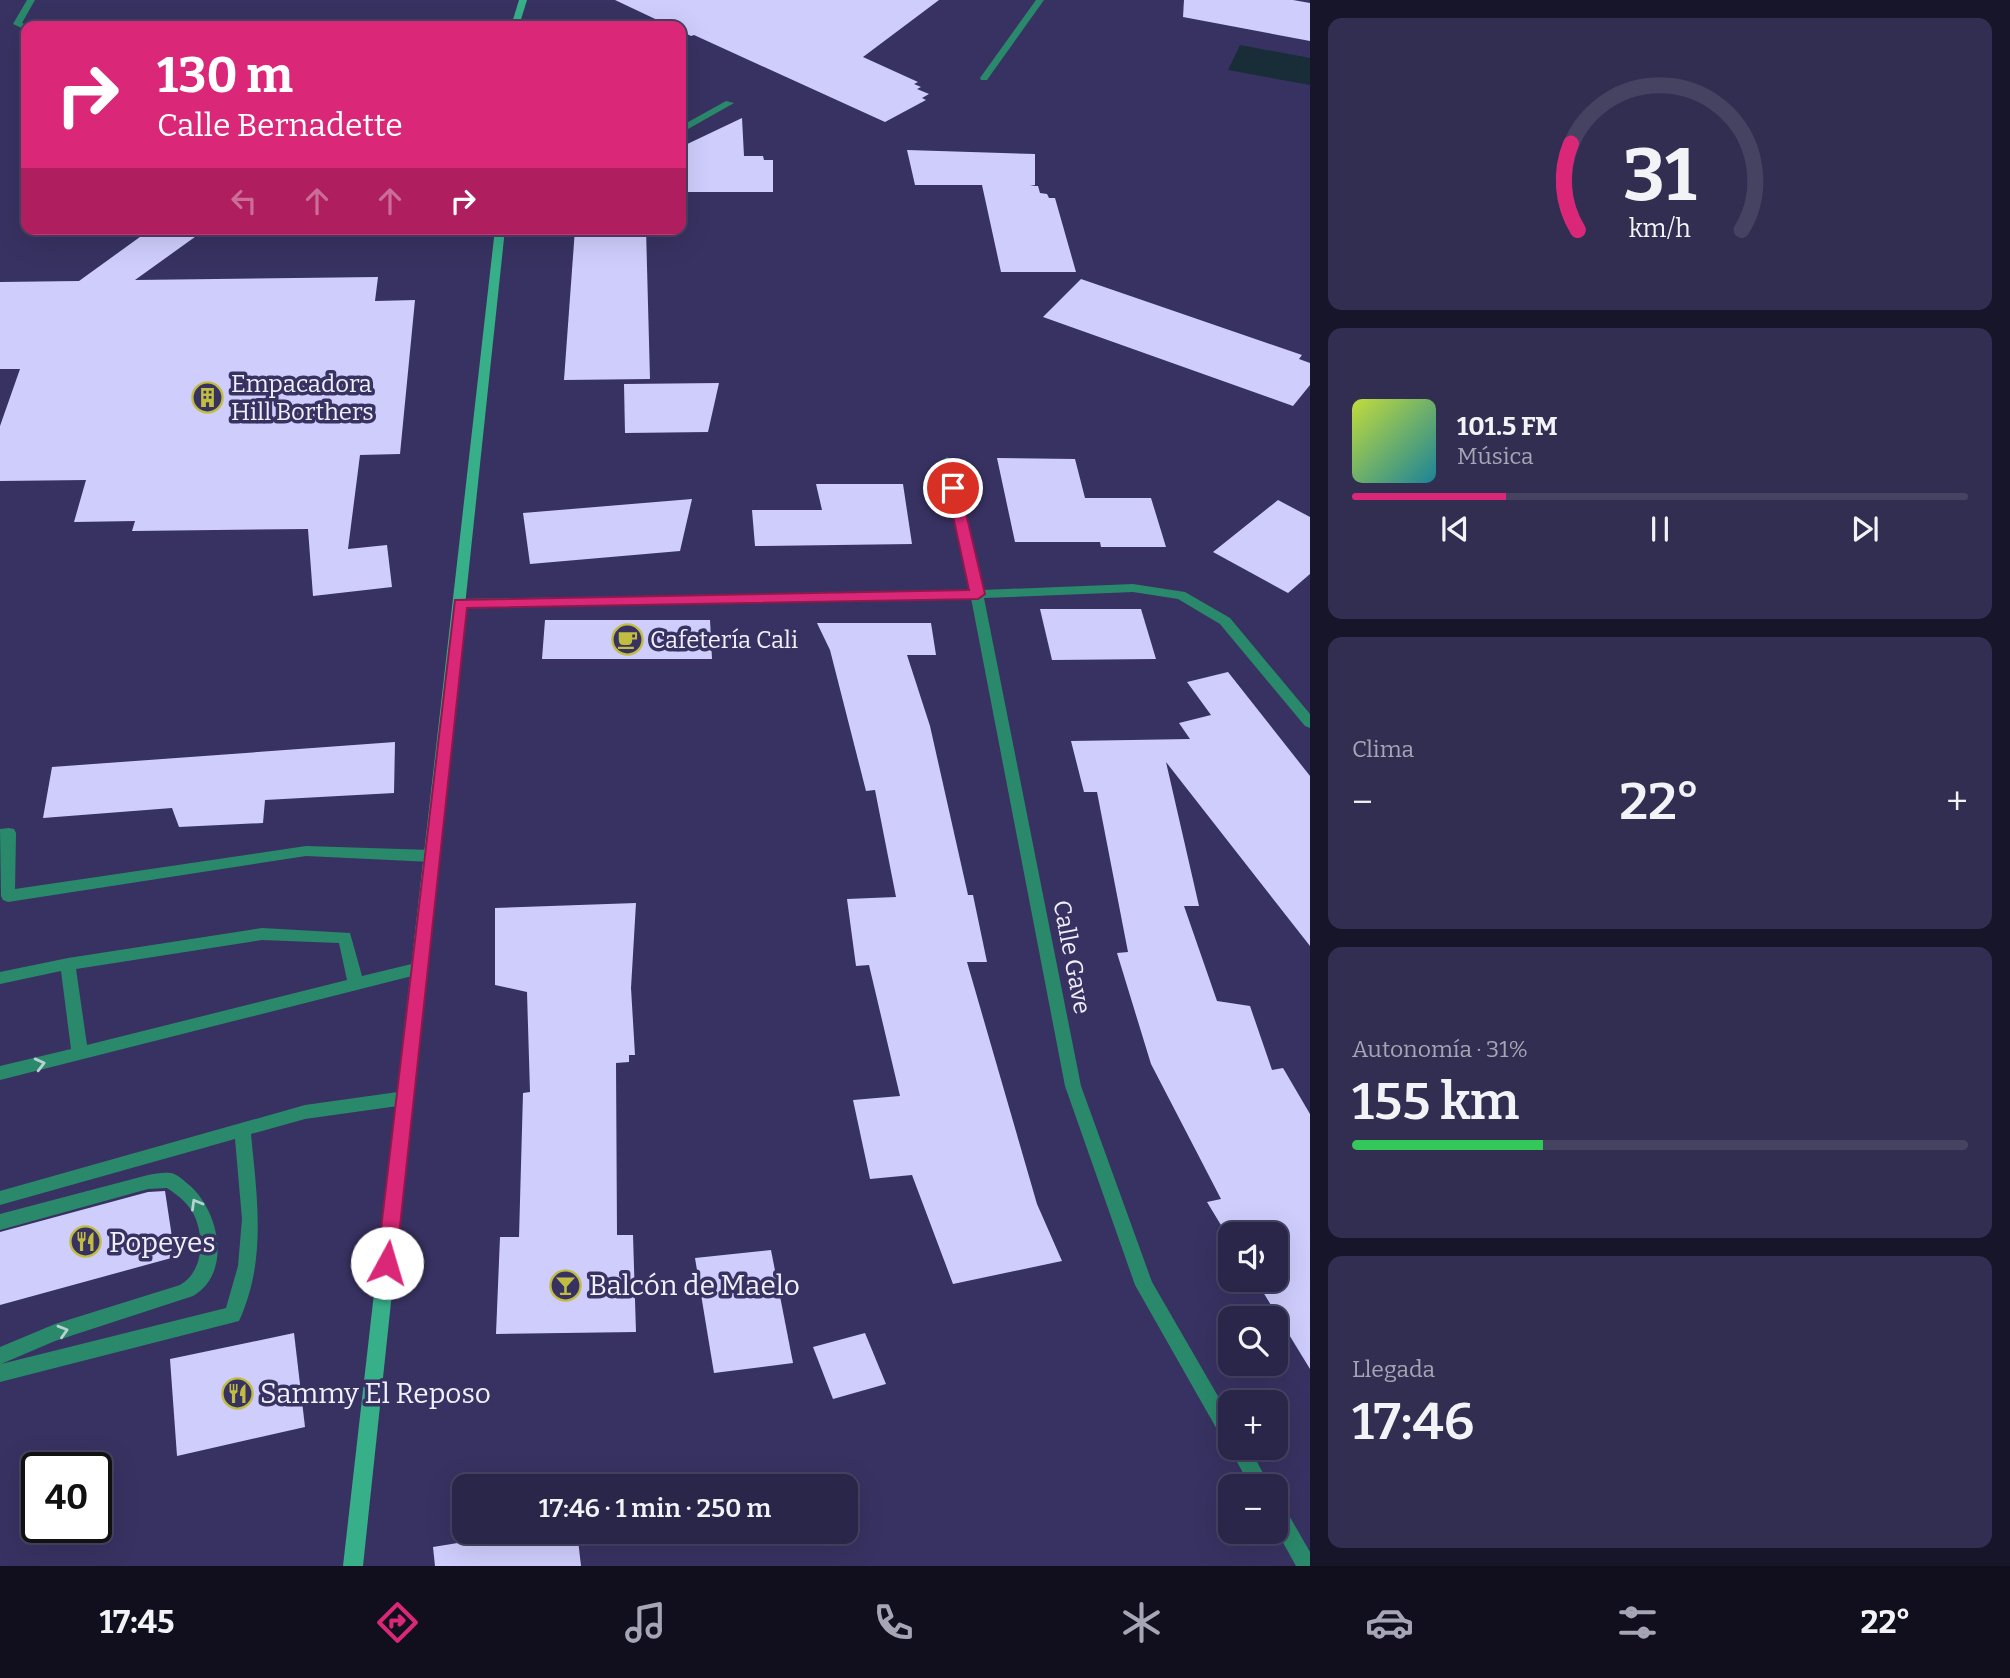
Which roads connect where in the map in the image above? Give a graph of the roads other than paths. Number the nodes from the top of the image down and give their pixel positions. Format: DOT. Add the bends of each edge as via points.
graph roads {
  1 [pos="32,0"];
  2 [pos="523,0"];
  3 [pos="1040,0"];
  4 [pos="24,21"];
  5 [pos="517,21"];
  6 [pos="984,78"];
  7 [pos="729,103"];
  8 [pos="686,127"];
  9 [pos="499,235"];
  10 [pos="947,461"];
  11 [pos="978,594"];
  12 [pos="460,603"];
  13 [pos="1310,723"];
  14 [pos="0,834"];
  15 [pos="432,856"];
  16 [pos="68,964"];
  17 [pos="420,968"];
  18 [pos="0,978"];
  19 [pos="356,984"];
  20 [pos="80,1054"];
  21 [pos="0,1073"];
  22 [pos="405,1098"];
  23 [pos="242,1130"];
  24 [pos="0,1198"];
  25 [pos="0,1222"];
  26 [pos="0,1356"];
  27 [pos="0,1373"];
  28 [pos="1218,1413"];
  29 [pos="1288,1533"];
  30 [pos="353,1566"];
  31 [pos="1307,1566"];
  1 -- 4 [label="street"];
  2 -- 5 [label="street"];
  3 -- 6 [label="street"];
  7 -- 8 [label="street"];
  9 -- 12 [label="street"];
  10 -- 11 [label="street, Calle Gave"];
  11 -- 12 [label="street"];
  11 -- 13 [label="street" via="1133,588 1181,595 1225,621"];
  11 -- 28 [label="street, Calle Gave" via="1073,1086 1144,1285"];
  12 -- 15 [label="street"];
  14 -- 15 [label="street" via="9,833 8,897 306,851"];
  15 -- 17 [label="street"];
  16 -- 18 [label="street"];
  16 -- 19 [label="street" via="262,934 345,937"];
  16 -- 20 [label="street"];
  17 -- 19 [label="street"];
  17 -- 22 [label="street"];
  19 -- 20 [label="street"];
  21 -- 20 [label="street, one-way"];
  22 -- 23 [label="street" via="305,1112"];
  22 -- 30 [label="street"];
  23 -- 24 [label="street"];
  23 -- 27 [label="street" via="251,1219 247,1266 233,1315"];
  26 -- 25 [label="street, one-way" via="19,1345 195,1286 209,1254 207,1224 192,1195 170,1180"];
  29 -- 31 [label="street"];
}
